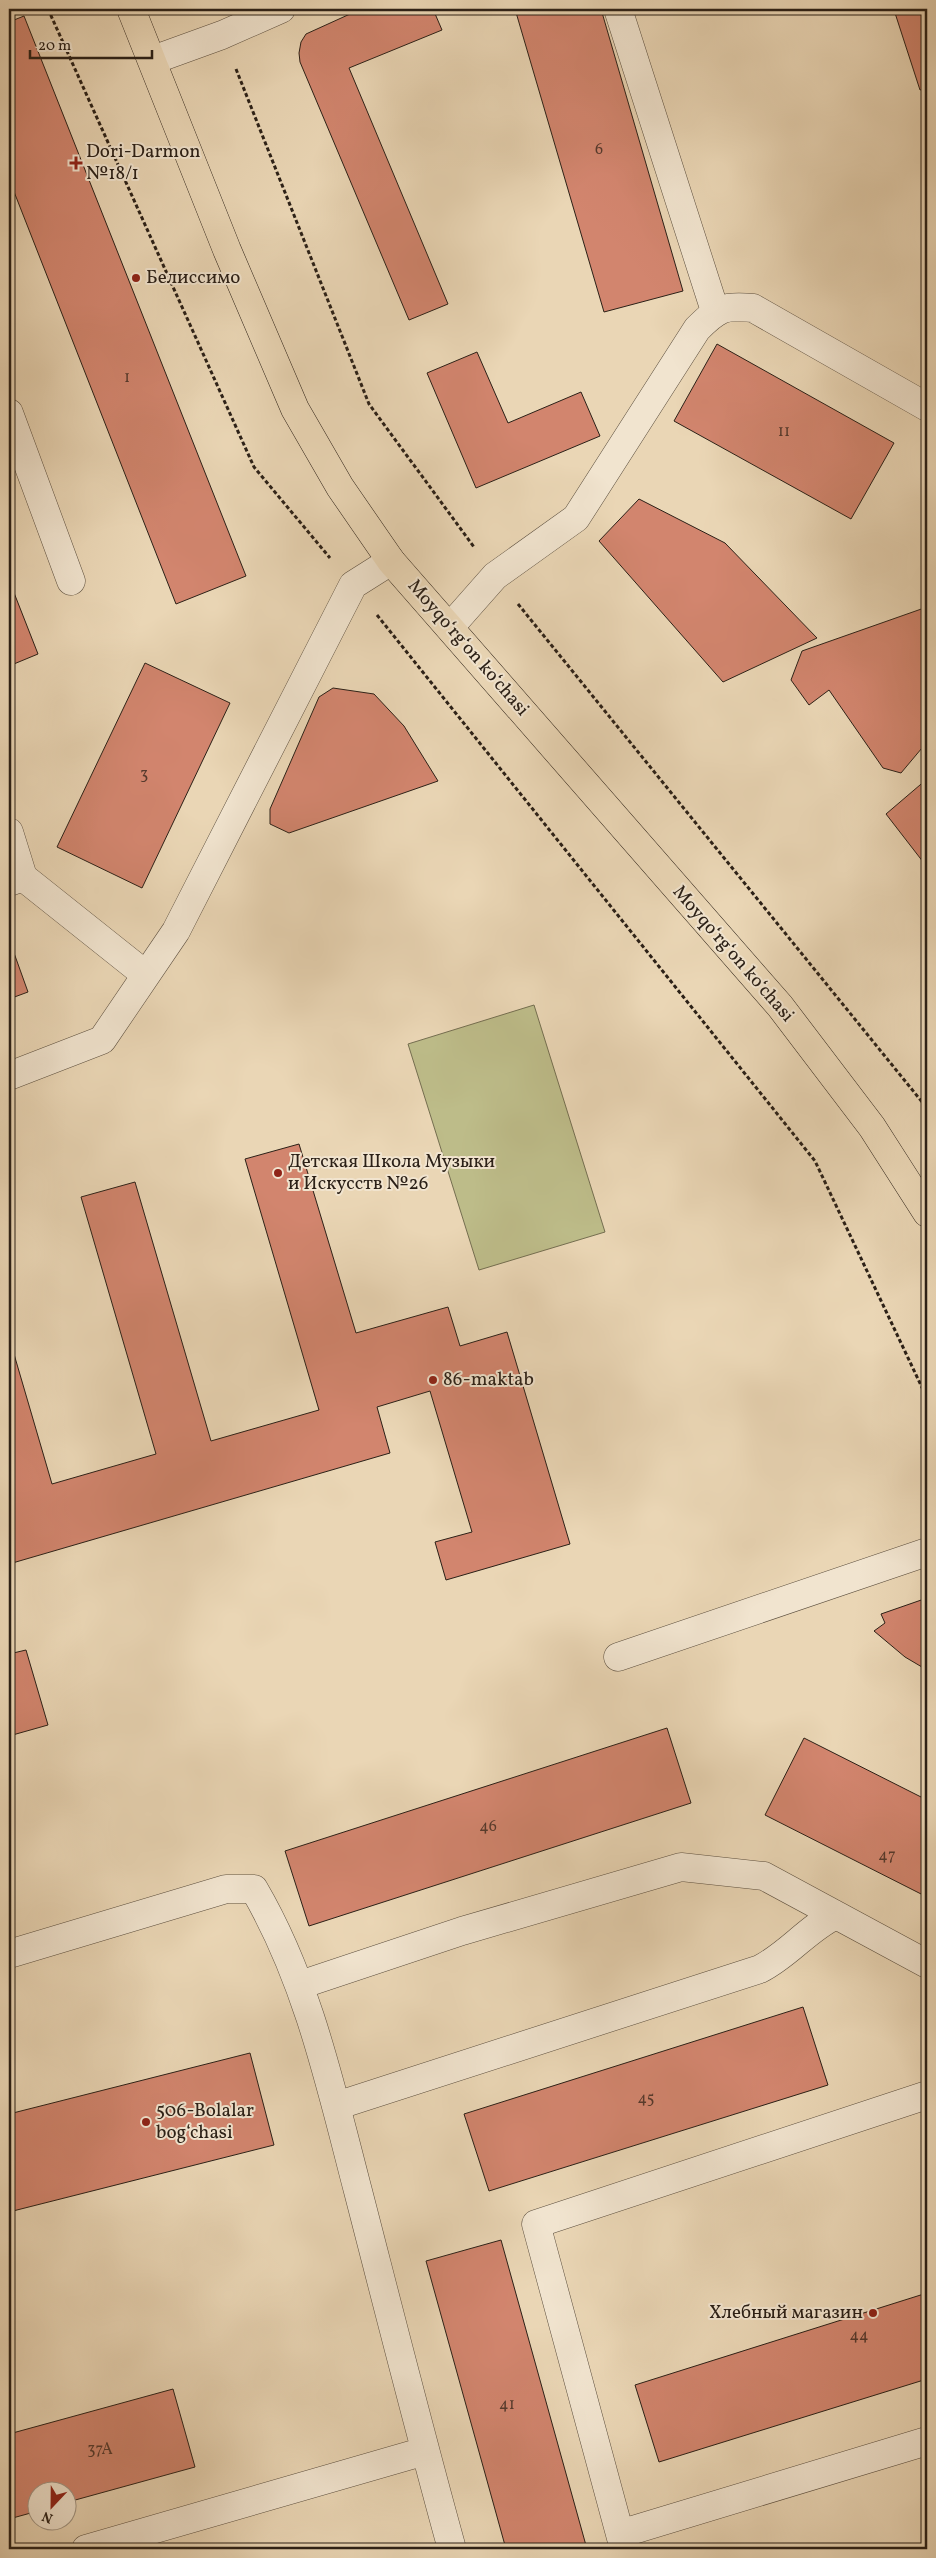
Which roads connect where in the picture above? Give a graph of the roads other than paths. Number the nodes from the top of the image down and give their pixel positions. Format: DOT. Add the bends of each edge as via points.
graph roads {
  1 [pos="130,9"];
  2 [pos="281,9"];
  3 [pos="618,9"];
  4 [pos="153,60"];
  5 [pos="715,311"];
  6 [pos="927,407"];
  7 [pos="9,413"];
  8 [pos="391,561"];
  9 [pos="71,581"];
  10 [pos="450,628"];
  11 [pos="9,832"];
  12 [pos="16,880"];
  13 [pos="146,974"];
  14 [pos="9,1076"];
  15 [pos="927,1212"];
  16 [pos="927,1552"];
  17 [pos="618,1657"];
  18 [pos="836,1915"];
  19 [pos="9,1954"];
  20 [pos="927,1964"];
  21 [pos="300,1985"];
  22 [pos="927,2095"];
  23 [pos="336,2106"];
  24 [pos="927,2442"];
  25 [pos="425,2451"];
  26 [pos="622,2542"];
  27 [pos="86,2549"];
  28 [pos="452,2549"];
  1 -- 4 [label="main road, Moyqoʻrgʻon koʻchasi"];
  2 -- 4 [label="lane"];
  3 -- 5 [label="lane"];
  4 -- 8 [label="main road, Moyqoʻrgʻon koʻchasi" via="227,250 295,409 340,487"];
  5 -- 6 [label="lane" via="732,306 753,308"];
  5 -- 10 [label="lane" via="697,328 576,518 495,576"];
  7 -- 9 [label="lane"];
  8 -- 10 [label="main road, Moyqoʻrgʻon koʻchasi"];
  8 -- 13 [label="lane" via="353,585 176,931"];
  10 -- 15 [label="main road, Moyqoʻrgʻon koʻchasi" via="780,1006 872,1127"];
  11 -- 12 [label="lane"];
  12 -- 13 [label="lane"];
  13 -- 14 [label="lane" via="102,1040"];
  16 -- 17 [label="lane"];
  18 -- 20 [label="lane"];
  18 -- 21 [label="lane" via="764,1876 681,1867 462,1931"];
  18 -- 23 [label="lane" via="776,1961 760,1969"];
  19 -- 21 [label="lane" via="226,1889 254,1889 272,1920"];
  21 -- 23 [label="lane"];
  22 -- 26 [label="lane" via="536,2224"];
  23 -- 25 [label="lane"];
  24 -- 26 [label="lane"];
  25 -- 27 [label="lane"];
  25 -- 28 [label="lane"];
}
